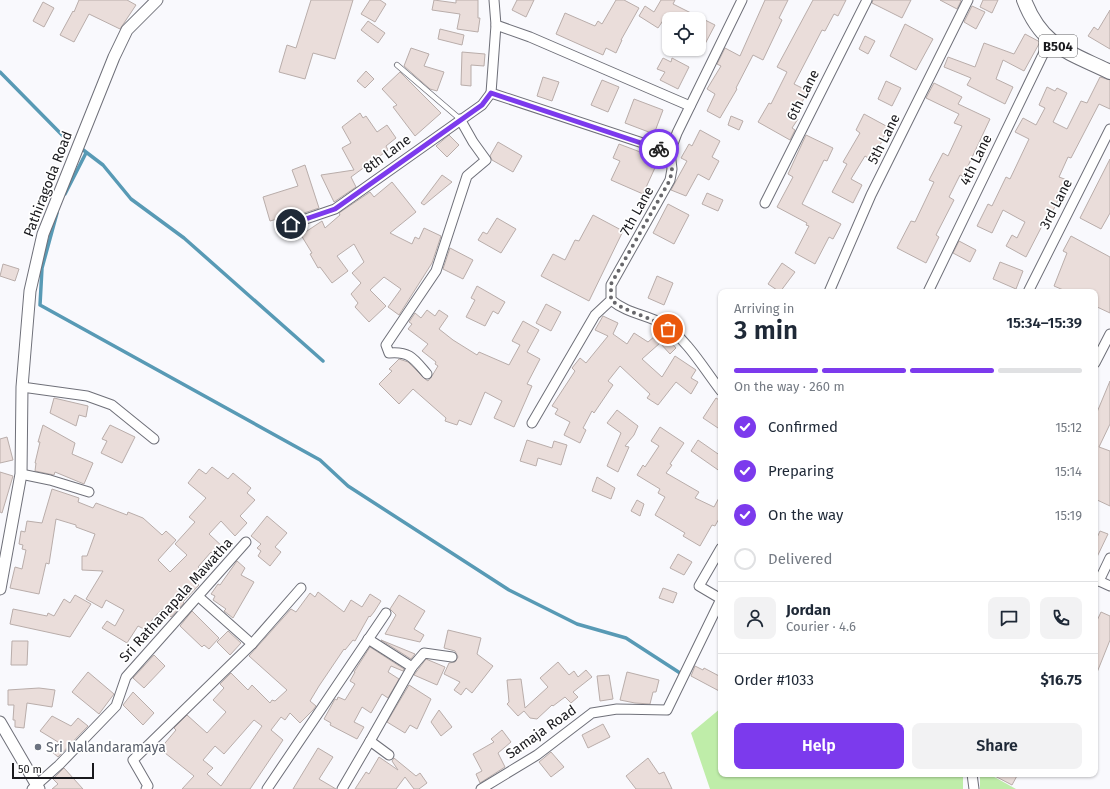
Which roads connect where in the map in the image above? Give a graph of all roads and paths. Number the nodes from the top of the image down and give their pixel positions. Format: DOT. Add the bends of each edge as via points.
graph roads {
  1 [pos="157,0"];
  2 [pos="494,0"];
  3 [pos="742,0"];
  4 [pos="867,0"];
  5 [pos="968,0"];
  6 [pos="1024,0"];
  7 [pos="496,25"];
  8 [pos="1050,40"];
  9 [pos="396,65"];
  10 [pos="1110,72"];
  11 [pos="491,93"];
  12 [pos="690,106"];
  13 [pos="460,119"];
  14 [pos="1110,130"];
  15 [pos="670,152"];
  16 [pos="765,203"];
  17 [pos="291,224"];
  18 [pos="830,289"];
  19 [pos="929,289"];
  20 [pos="1030,289"];
  21 [pos="611,300"];
  22 [pos="1110,334"];
  23 [pos="1098,357"];
  24 [pos="426,374"];
  25 [pos="22,387"];
  26 [pos="718,387"];
  27 [pos="532,424"];
  28 [pos="154,439"];
  29 [pos="21,474"];
  30 [pos="89,492"];
  31 [pos="246,542"];
  32 [pos="718,553"];
  33 [pos="1110,558"];
  34 [pos="1098,577"];
  35 [pos="1098,580"];
  36 [pos="1110,586"];
  37 [pos="301,588"];
  38 [pos="0,590"];
  39 [pos="199,597"];
  40 [pos="718,597"];
  41 [pos="718,605"];
  42 [pos="386,613"];
  43 [pos="368,639"];
  44 [pos="252,644"];
  45 [pos="452,657"];
  46 [pos="412,666"];
  47 [pos="0,722"];
  48 [pos="370,741"];
  49 [pos="389,755"];
  50 [pos="972,777"];
  51 [pos="36,788"];
  52 [pos="146,789"];
  53 [pos="267,789"];
  54 [pos="342,789"];
  55 [pos="481,789"];
  56 [pos="974,789"];
  1 -- 25 [label="street, Pathiragoda Road" via="128,30 114,57 43,234 30,291"];
  2 -- 7 [label="street"];
  3 -- 12 [label="street, 7th Lane"];
  4 -- 16 [label="street, 6th Lane"];
  5 -- 18 [label="street, 5th Lane" via="871,195"];
  6 -- 8 [label="main road, B504" via="1032,20"];
  7 -- 11 [label="street"];
  7 -- 12 [label="street" via="530,37"];
  8 -- 10 [label="main road, B504"];
  8 -- 19 [label="street, 4th Lane"];
  9 -- 13 [label="lane"];
  11 -- 13 [label="street, 8th Lane" via="482,105"];
  11 -- 15 [label="street"];
  12 -- 15 [label="street, 7th Lane" via="676,133"];
  13 -- 17 [label="street, 8th Lane" via="335,209"];
  13 -- 24 [label="street" via="486,160 467,176 436,271 386,344 389,353 401,352 412,356"];
  14 -- 20 [label="street, 3rd Lane"];
  15 -- 21 [label="street, 7th Lane" via="670,180 611,284"];
  21 -- 26 [label="street" via="622,308 661,323 676,334"];
  21 -- 27 [label="street" via="595,315"];
  22 -- 23 [label="street"];
  25 -- 28 [label="street" via="87,396 112,405"];
  25 -- 29 [label="street, Pathiragoda Road"];
  29 -- 30 [label="street"];
  29 -- 38 [label="street, Pathiragoda Road"];
  31 -- 39 [label="street, Sri Rathanapala Mawatha"];
  32 -- 40 [label="street, Samaja Road" via="699,586"];
  33 -- 34 [label="street"];
  35 -- 36 [label="street"];
  37 -- 44 [label="street"];
  39 -- 44 [label="street"];
  39 -- 51 [label="street, Sri Rathanapala Mawatha" via="126,676 116,706"];
  41 -- 55 [label="street, Samaja Road" via="667,710 617,709 592,713 537,755"];
  42 -- 43 [label="street"];
  43 -- 46 [label="street"];
  43 -- 53 [label="street"];
  44 -- 52 [label="street" via="133,760 148,786"];
  45 -- 46 [label="street" via="424,653"];
  46 -- 48 [label="street"];
  47 -- 51 [label="street"];
  48 -- 49 [label="street"];
  48 -- 54 [label="street"];
  50 -- 56 [label="street"];
}
